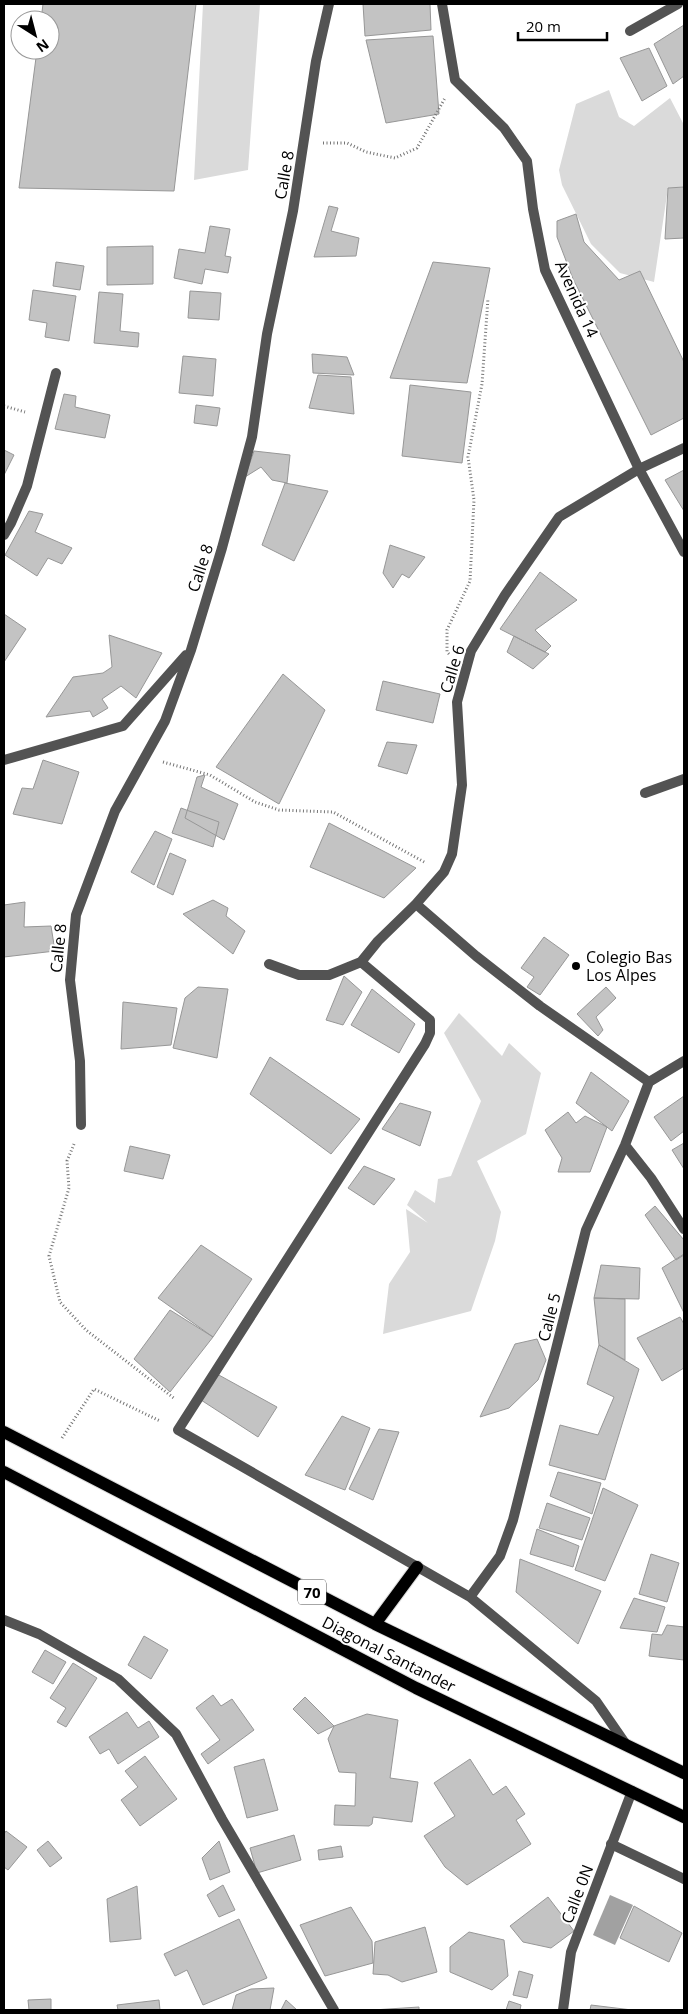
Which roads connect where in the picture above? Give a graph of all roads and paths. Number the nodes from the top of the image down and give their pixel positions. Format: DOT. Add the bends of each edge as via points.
graph roads {
  1 [pos="329,4"];
  2 [pos="442,4"];
  3 [pos="678,4"];
  4 [pos="630,31"];
  5 [pos="455,80"];
  6 [pos="305,142"];
  7 [pos="488,298"];
  8 [pos="56,373"];
  9 [pos="684,448"];
  10 [pos="639,469"];
  11 [pos="4,535"];
  12 [pos="684,552"];
  13 [pos="191,650"];
  14 [pos="466,670"];
  15 [pos="145,757"];
  16 [pos="4,760"];
  17 [pos="684,778"];
  18 [pos="645,793"];
  19 [pos="444,872"];
  20 [pos="416,904"];
  21 [pos="362,962"];
  22 [pos="269,964"];
  23 [pos="684,1061"];
  24 [pos="649,1082"];
  25 [pos="81,1125"];
  26 [pos="625,1145"];
  27 [pos="684,1230"];
  28 [pos="191,1411"];
  29 [pos="178,1430"];
  30 [pos="4,1432"];
  31 [pos="49,1456"];
  32 [pos="4,1472"];
  33 [pos="417,1567"];
  34 [pos="470,1597"];
  35 [pos="4,1620"];
  36 [pos="375,1624"];
  37 [pos="625,1743"];
  38 [pos="684,1773"];
  39 [pos="632,1791"];
  40 [pos="684,1817"];
  41 [pos="612,1844"];
  42 [pos="684,1879"];
  43 [pos="334,2010"];
  44 [pos="564,2010"];
  1 -- 6 [label="street, Calle 8" via="316,60"];
  2 -- 5 [label="street"];
  3 -- 4 [label="street"];
  5 -- 6 [label="path" via="417,148 395,158 366,152 347,143"];
  5 -- 10 [label="street, Avenida 14" via="504,128 527,161 545,270"];
  6 -- 13 [label="street, Calle 8" via="267,334 252,437"];
  7 -- 14 [label="path" via="482,384 468,457 474,500 470,581 447,630 447,652"];
  8 -- 11 [label="street" via="27,486"];
  9 -- 10 [label="street, Calle 6"];
  10 -- 12 [label="street, Avenida 14"];
  10 -- 14 [label="street, Calle 6" via="559,517 471,650"];
  13 -- 15 [label="street, Calle 8" via="165,721"];
  13 -- 16 [label="street" via="123,726"];
  14 -- 19 [label="street, Calle 6" via="457,702 462,785 452,854"];
  15 -- 19 [label="path" via="210,775 255,802 279,810 333,812"];
  15 -- 25 [label="street, Calle 8" via="115,811 76,915 70,980 80,1061"];
  17 -- 18 [label="street"];
  19 -- 20 [label="street, Calle 6"];
  20 -- 21 [label="street, Calle 6" via="378,941"];
  20 -- 24 [label="street" via="540,1006"];
  21 -- 22 [label="street" via="329,975 299,975"];
  21 -- 28 [label="street" via="430,1020 430,1033"];
  23 -- 24 [label="street"];
  24 -- 26 [label="street, Calle 5"];
  25 -- 28 [label="path" via="67,1161 69,1188 49,1256 60,1302 86,1330"];
  26 -- 27 [label="street" via="651,1178"];
  26 -- 34 [label="street, Calle 5" via="586,1230 513,1520 500,1556"];
  28 -- 29 [label="street"];
  29 -- 31 [label="path" via="94,1389"];
  29 -- 33 [label="street, Diagonal Santander"];
  30 -- 31 [label="main road, Diagonal Santander / 70"];
  31 -- 36 [label="main road, Diagonal Santander / 70"];
  32 -- 39 [label="main road, Diagonal Santander / 70" via="416,1688"];
  33 -- 34 [label="street, Diagonal Santander"];
  33 -- 36 [label="main road"];
  34 -- 37 [label="street, Diagonal Santander" via="596,1701"];
  35 -- 43 [label="street" via="39,1634 118,1679 176,1734"];
  36 -- 37 [label="main road, Diagonal Santander / 70"];
  37 -- 38 [label="main road, Diagonal Santander / 70"];
  39 -- 40 [label="main road, Diagonal Santander / 70"];
  39 -- 41 [label="street, Calle 0N"];
  41 -- 42 [label="street"];
  41 -- 44 [label="street, Calle 0N" via="571,1952"];
}
